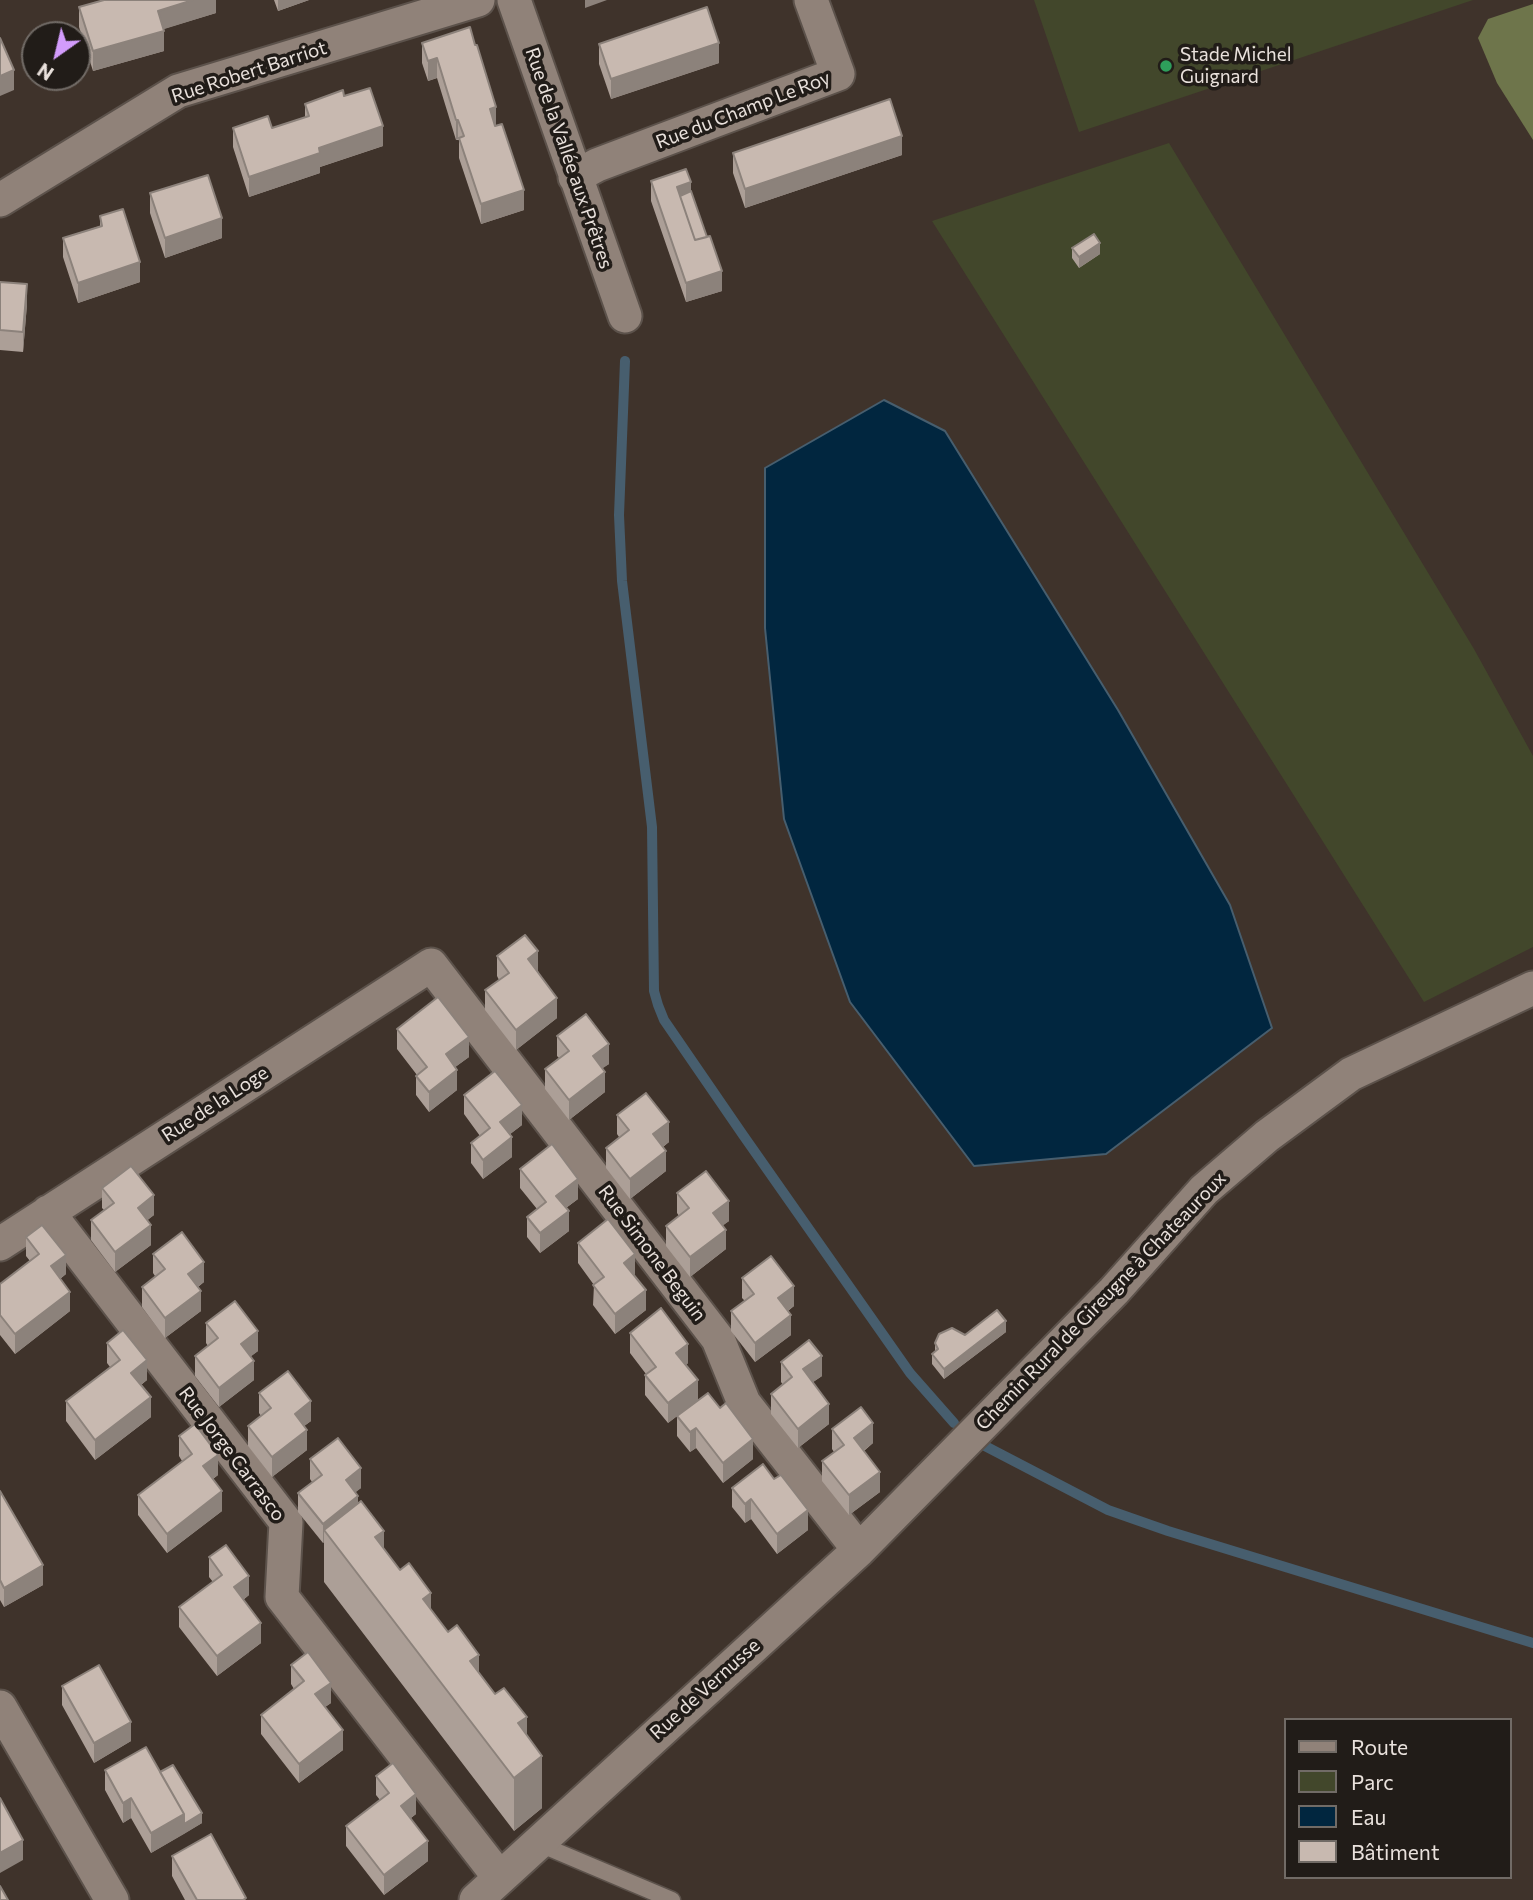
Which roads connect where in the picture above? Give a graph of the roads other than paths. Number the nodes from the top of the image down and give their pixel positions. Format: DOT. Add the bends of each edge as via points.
graph roads {
  1 [pos="478,0"];
  2 [pos="514,0"];
  3 [pos="811,0"];
  4 [pos="576,177"];
  5 [pos="0,201"];
  6 [pos="625,316"];
  7 [pos="431,965"];
  8 [pos="1533,988"];
  9 [pos="48,1212"];
  10 [pos="0,1244"];
  11 [pos="930,1476"];
  12 [pos="859,1550"];
  13 [pos="0,1707"];
  14 [pos="537,1843"];
  15 [pos="499,1877"];
  16 [pos="112,1900"];
  17 [pos="476,1900"];
  18 [pos="671,1900"];
  1 -- 5 [label="street, Rue Robert Barriot" via="178,91"];
  2 -- 4 [label="street, Rue de la Vallée aux Prêtres"];
  3 -- 4 [label="street, Rue du Champ Le Roy" via="838,74"];
  4 -- 6 [label="street, Rue de la Vallée aux Prêtres"];
  7 -- 9 [label="street, Rue de la Loge"];
  7 -- 12 [label="street, Rue Simone Beguin" via="718,1339 744,1403"];
  8 -- 11 [label="street, Chemin Rural de Gireugne à Chateauroux" via="1351,1074 1267,1136 1204,1190 1114,1291"];
  9 -- 10 [label="street, Rue de la Loge"];
  9 -- 15 [label="street, Rue Jorge Carrasco" via="286,1522 282,1597"];
  11 -- 12 [label="street, Rue de Vernusse"];
  12 -- 14 [label="street, Rue de Vernusse"];
  13 -- 16 [label="street"];
  14 -- 15 [label="street, Rue de Vernusse"];
  14 -- 18 [label="lane"];
  15 -- 17 [label="street, Rue de Vernusse"];
}
